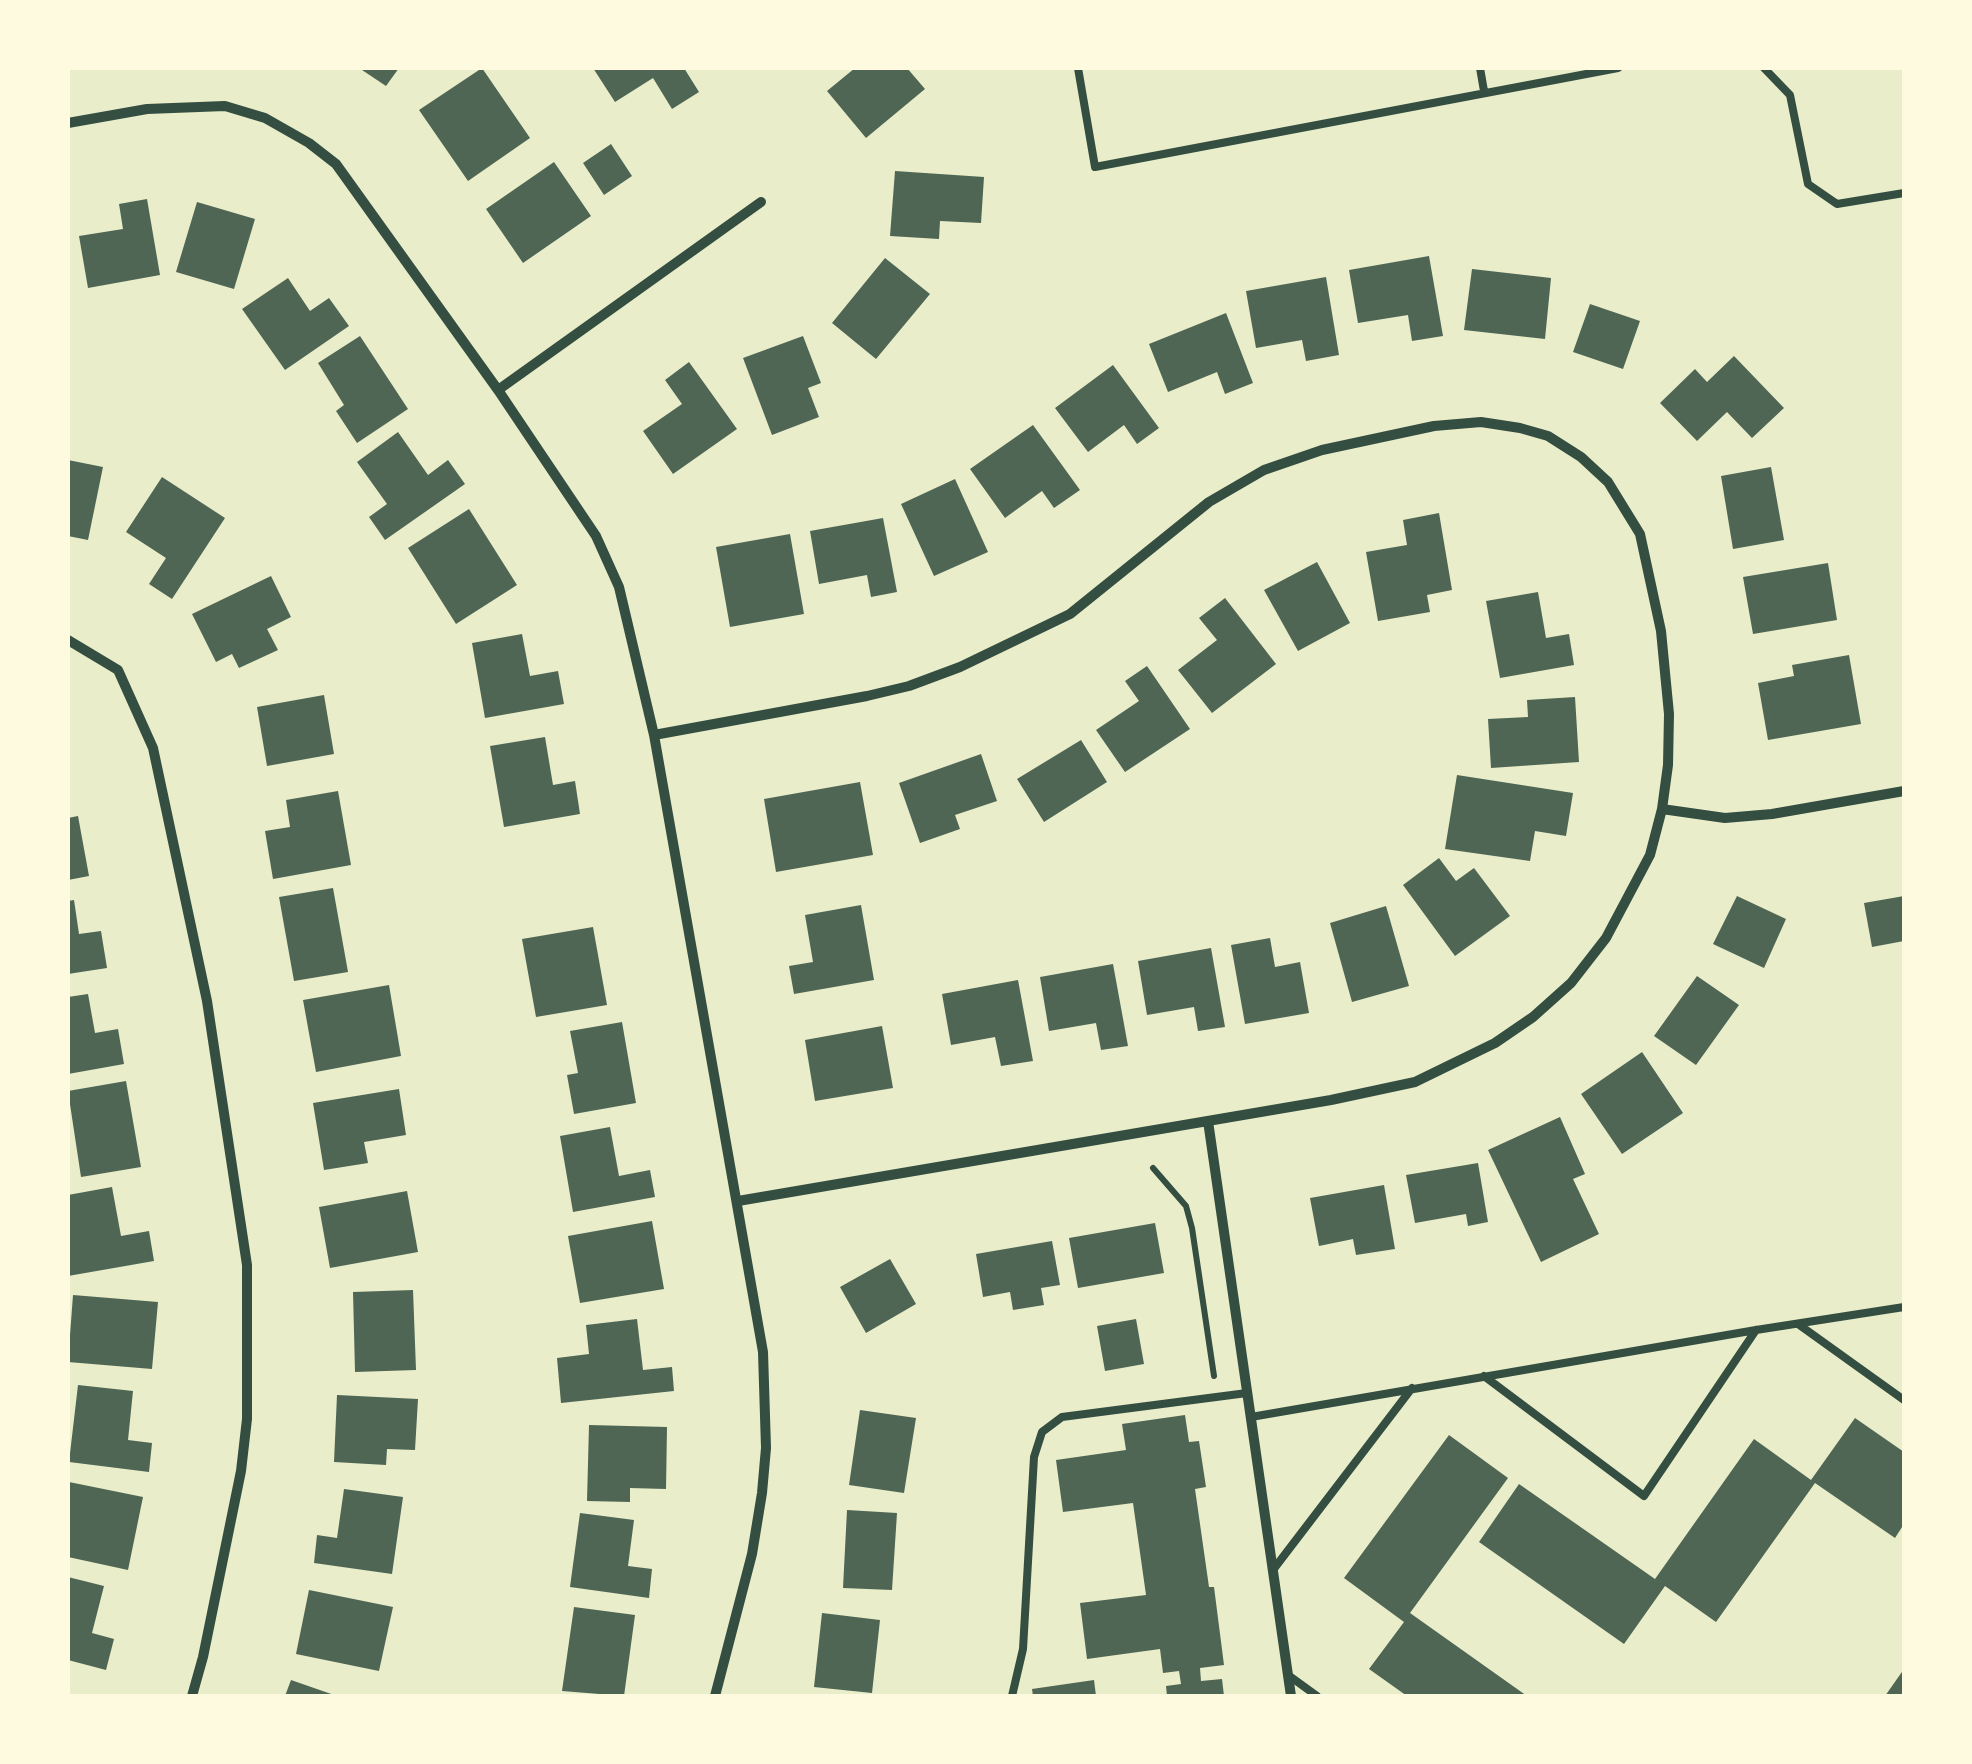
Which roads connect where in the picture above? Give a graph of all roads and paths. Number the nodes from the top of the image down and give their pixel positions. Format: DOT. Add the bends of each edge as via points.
graph roads {
  1 [pos="1078,68"];
  2 [pos="1480,68"];
  3 [pos="1618,68"];
  4 [pos="1764,68"];
  5 [pos="1484,91"];
  6 [pos="68,122"];
  7 [pos="1904,192"];
  8 [pos="762,202"];
  9 [pos="498,390"];
  10 [pos="68,640"];
  11 [pos="654,734"];
  12 [pos="1904,791"];
  13 [pos="1662,809"];
  14 [pos="1208,1121"];
  15 [pos="1153,1168"];
  16 [pos="738,1201"];
  17 [pos="1904,1307"];
  18 [pos="1798,1324"];
  19 [pos="1756,1330"];
  20 [pos="1484,1376"];
  21 [pos="1412,1388"];
  22 [pos="1247,1393"];
  23 [pos="1218,1396"];
  24 [pos="1904,1400"];
  25 [pos="1251,1418"];
  26 [pos="1273,1570"];
  27 [pos="1288,1675"];
  28 [pos="192,1696"];
  29 [pos="715,1696"];
  30 [pos="1012,1696"];
  31 [pos="1291,1696"];
  32 [pos="1317,1696"];
  1 -- 5 [label="lane" via="1095,167"];
  2 -- 5 [label="lane"];
  3 -- 5 [label="lane"];
  4 -- 7 [label="lane" via="1790,94 1808,184 1837,204"];
  6 -- 9 [label="street" via="226,106 265,118 308,143 336,164"];
  8 -- 9 [label="street"];
  9 -- 11 [label="street" via="604,553 627,614"];
  10 -- 28 [label="street" via="118,670 153,748 207,1001 245,1247 241,1472"];
  11 -- 13 [label="street" via="910,686 1070,614 1209,502 1264,470 1371,437 1480,422 1548,436 1581,457 1608,482 1640,534 1661,630 1669,714"];
  11 -- 16 [label="street"];
  12 -- 13 [label="street" via="1740,816"];
  13 -- 14 [label="street" via="1650,855 1606,938 1571,983 1520,1026 1415,1082"];
  14 -- 16 [label="street"];
  14 -- 22 [label="street"];
  15 -- 23 [label="path" via="1186,1206"];
  16 -- 29 [label="street" via="763,1352 766,1448 752,1554"];
  17 -- 18 [label="lane"];
  18 -- 19 [label="lane"];
  18 -- 24 [label="lane"];
  19 -- 20 [label="lane"];
  19 -- 20 [label="lane" via="1644,1496"];
  20 -- 21 [label="lane"];
  21 -- 25 [label="lane"];
  21 -- 26 [label="lane"];
  22 -- 23 [label="lane"];
  22 -- 25 [label="street"];
  23 -- 30 [label="lane" via="1062,1417 1042,1432 1034,1457 1023,1649"];
  25 -- 26 [label="street"];
  26 -- 27 [label="street"];
  27 -- 31 [label="street"];
  27 -- 32 [label="lane"];
}
